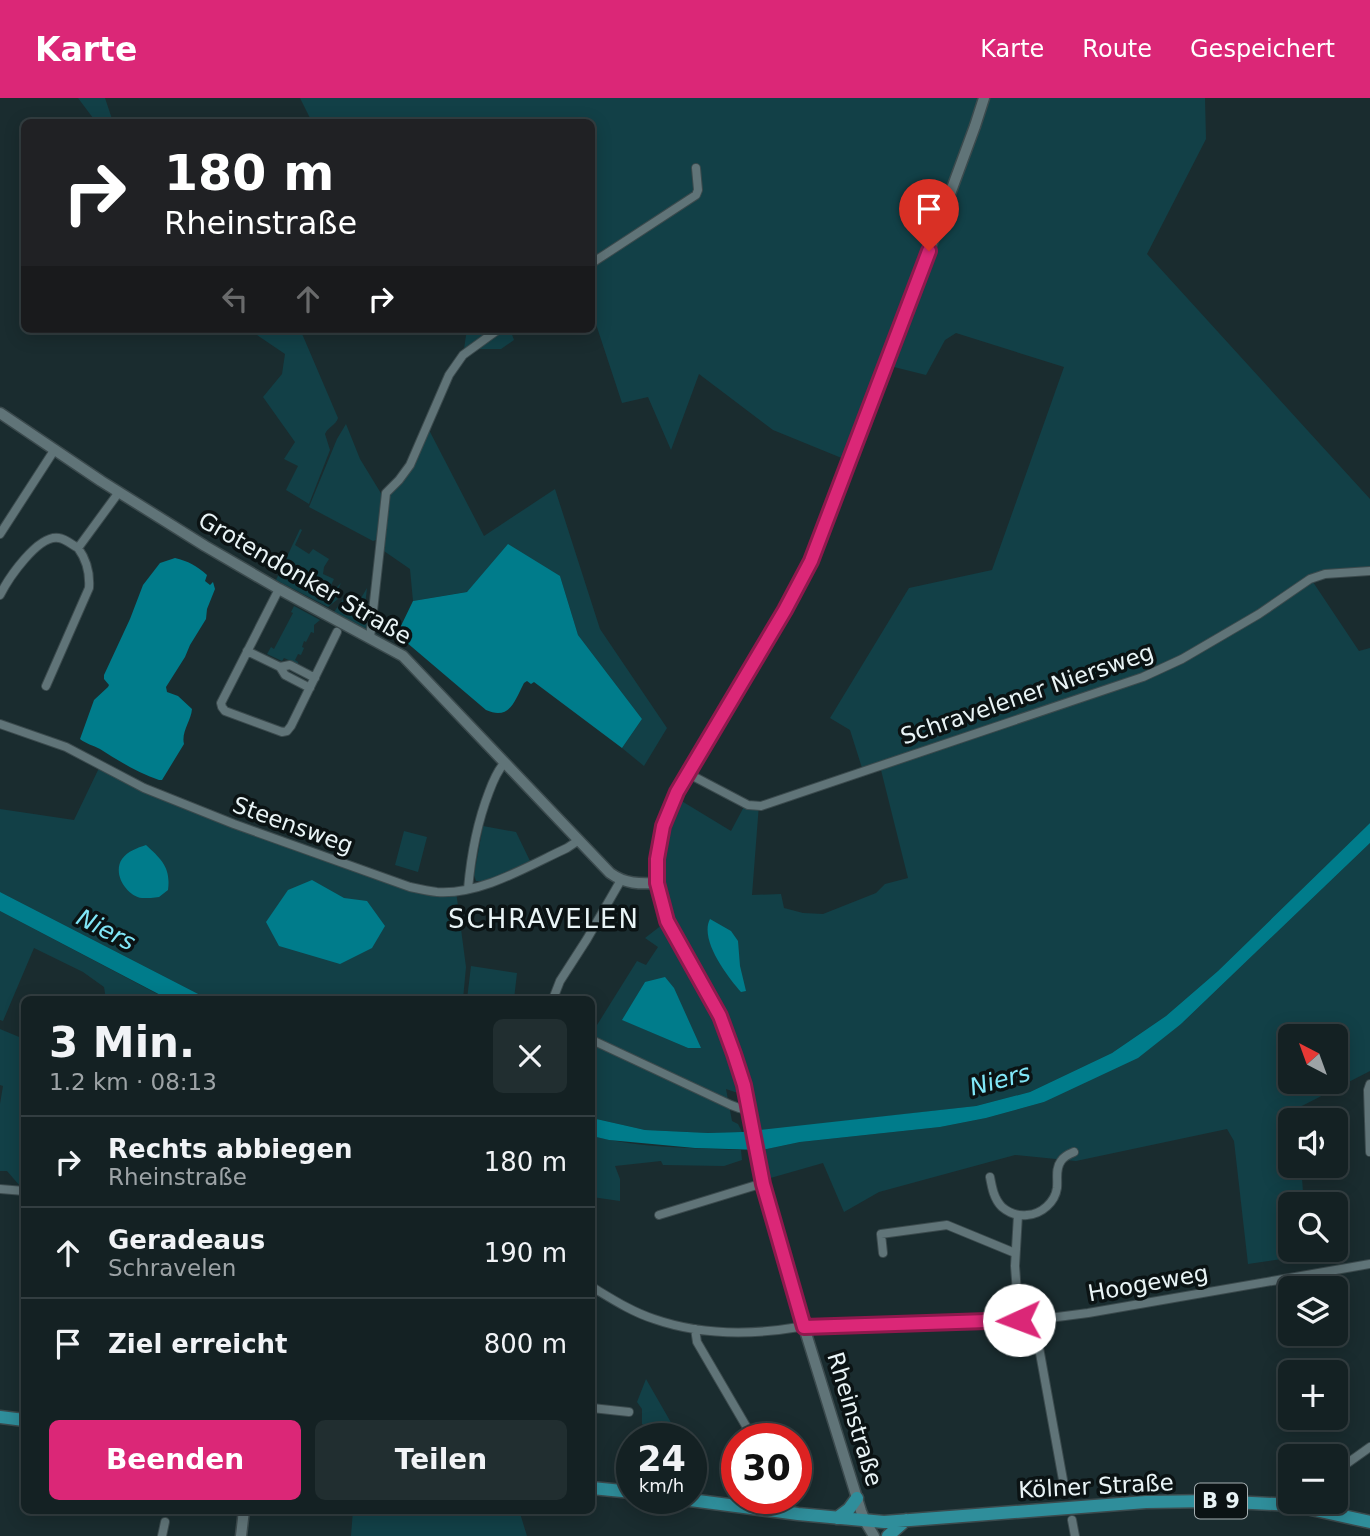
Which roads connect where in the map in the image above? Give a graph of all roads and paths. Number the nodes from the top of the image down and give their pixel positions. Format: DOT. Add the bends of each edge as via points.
graph roads {
  1 [pos="984,98"];
  2 [pos="696,168"];
  3 [pos="595,261"];
  4 [pos="493,333"];
  5 [pos="0,413"];
  6 [pos="55,449"];
  7 [pos="119,492"];
  8 [pos="0,534"];
  9 [pos="78,548"];
  10 [pos="1370,571"];
  11 [pos="279,589"];
  12 [pos="0,595"];
  13 [pos="337,632"];
  14 [pos="370,638"];
  15 [pos="247,651"];
  16 [pos="280,667"];
  17 [pos="315,678"];
  18 [pos="46,686"];
  19 [pos="310,688"];
  20 [pos="0,724"];
  21 [pos="505,762"];
  22 [pos="687,773"];
  23 [pos="579,840"];
  24 [pos="621,880"];
  25 [pos="657,883"];
  26 [pos="468,889"];
  27 [pos="554,996"];
  28 [pos="595,1041"];
  29 [pos="1370,1084"];
  30 [pos="749,1110"];
  31 [pos="1370,1152"];
  32 [pos="1074,1153"];
  33 [pos="990,1177"];
  34 [pos="763,1184"];
  35 [pos="0,1189"];
  36 [pos="21,1191"];
  37 [pos="659,1215"];
  38 [pos="1018,1215"];
  39 [pos="883,1253"];
  40 [pos="1015,1253"];
  41 [pos="1370,1264"];
  42 [pos="595,1289"];
  43 [pos="1019,1320"];
  44 [pos="1034,1320"];
  45 [pos="804,1327"];
  46 [pos="695,1329"];
  47 [pos="595,1408"];
  48 [pos="629,1412"];
  49 [pos="0,1417"];
  50 [pos="21,1420"];
  51 [pos="744,1423"];
  52 [pos="1370,1447"];
  53 [pos="1348,1463"];
  54 [pos="595,1488"];
  55 [pos="616,1490"];
  56 [pos="1065,1491"];
  57 [pos="857,1498"];
  58 [pos="244,1514"];
  59 [pos="798,1514"];
  60 [pos="837,1518"];
  61 [pos="907,1520"];
  62 [pos="1072,1520"];
  63 [pos="865,1521"];
  64 [pos="165,1522"];
  65 [pos="1370,1522"];
  66 [pos="162,1536"];
  67 [pos="241,1536"];
  68 [pos="874,1536"];
  69 [pos="888,1536"];
  70 [pos="1075,1536"];
  1 -- 22 [label="main road" via="811,561"];
  2 -- 3 [label="street" via="696,195"];
  4 -- 14 [label="street" via="463,355 449,375 410,465 386,493"];
  5 -- 6 [label="main road, Grotendonker Straße"];
  6 -- 7 [label="main road, Grotendonker Straße"];
  6 -- 8 [label="street"];
  7 -- 9 [label="street"];
  7 -- 11 [label="main road, Grotendonker Straße"];
  9 -- 12 [label="street" via="62,538 45,541 25,558"];
  9 -- 18 [label="street" via="84,556 89,587"];
  10 -- 22 [label="street, Schravelener Niersweg" via="1310,579 1259,614 1143,677 761,806 748,805"];
  11 -- 14 [label="main road, Grotendonker Straße"];
  11 -- 15 [label="street"];
  13 -- 17 [label="street"];
  14 -- 21 [label="main road, Grotendonker Straße" via="408,660"];
  15 -- 16 [label="street"];
  15 -- 19 [label="street" via="221,703 226,711 284,732"];
  16 -- 17 [label="street" via="290,665"];
  16 -- 19 [label="street" via="285,675"];
  17 -- 19 [label="street"];
  20 -- 26 [label="street, Steensweg" via="66,747 157,793 234,824 410,887 438,892"];
  21 -- 23 [label="main road, Grotendonker Straße"];
  21 -- 26 [label="street" via="483,809"];
  22 -- 25 [label="main road" via="663,826"];
  23 -- 24 [label="main road, Grotendonker Straße"];
  23 -- 26 [label="street, Steensweg" via="488,885"];
  24 -- 25 [label="main road"];
  24 -- 27 [label="street"];
  25 -- 30 [label="main road" via="667,921 727,1034"];
  28 -- 30 [label="street"];
  29 -- 31 [label="street"];
  30 -- 34 [label="main road, Rheinstraße"];
  32 -- 38 [label="street" via="1059,1162 1057,1189 1048,1205"];
  33 -- 38 [label="street" via="997,1200"];
  34 -- 37 [label="street"];
  34 -- 45 [label="main road, Rheinstraße"];
  35 -- 36 [label="street"];
  38 -- 40 [label="street"];
  39 -- 40 [label="street" via="881,1234 947,1225"];
  40 -- 43 [label="street"];
  41 -- 44 [label="street, Hoogeweg"];
  42 -- 46 [label="street, Hoogeweg" via="656,1320"];
  43 -- 44 [label="street, Hoogeweg"];
  43 -- 45 [label="street, Hoogeweg"];
  44 -- 56 [label="street"];
  45 -- 46 [label="street, Hoogeweg" via="750,1332"];
  45 -- 57 [label="main road, Rheinstraße"];
  46 -- 51 [label="street" via="697,1342"];
  47 -- 48 [label="street"];
  49 -- 50 [label="main road"];
  52 -- 53 [label="street"];
  54 -- 55 [label="main road"];
  57 -- 60 [label="main road"];
  57 -- 63 [label="main road, Rheinstraße"];
  58 -- 67 [label="main road"];
  59 -- 60 [label="main road, B 9"];
  60 -- 63 [label="main road, B 9"];
  61 -- 63 [label="main road, Kölner Straße / B 9"];
  61 -- 65 [label="main road, Kölner Straße / B 9" via="1212,1501 1293,1506"];
  61 -- 69 [label="main road"];
  62 -- 70 [label="street"];
  63 -- 68 [label="main road, Rheinstraße"];
  64 -- 66 [label="street"];
}
